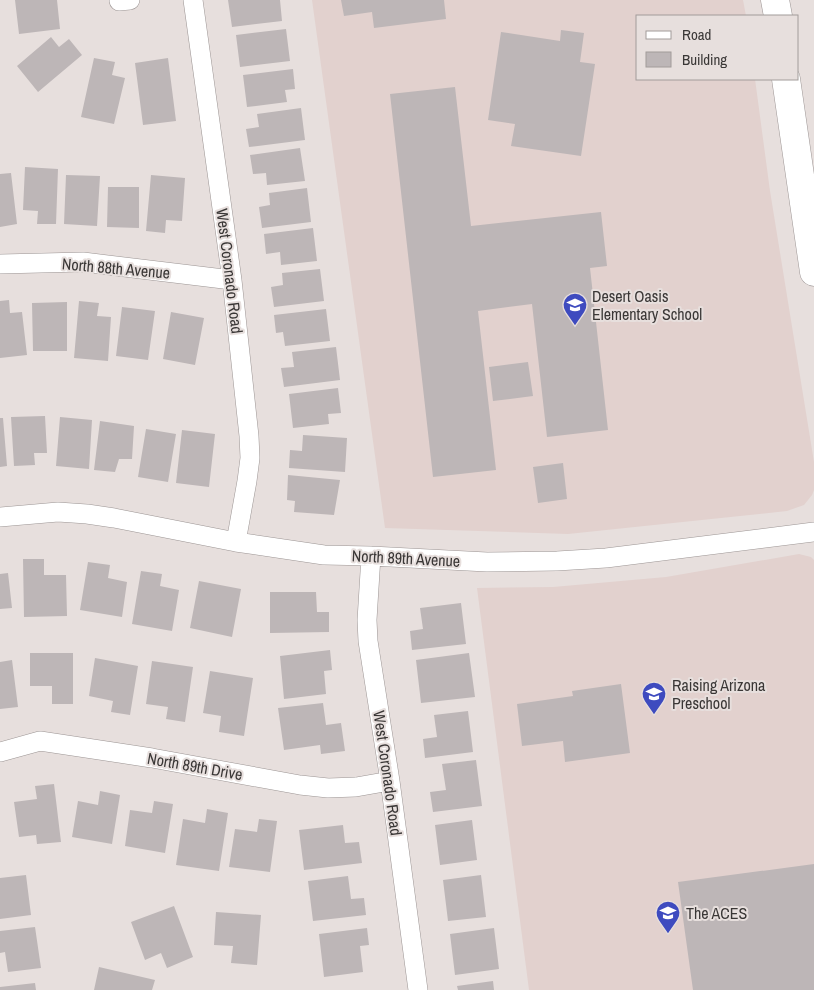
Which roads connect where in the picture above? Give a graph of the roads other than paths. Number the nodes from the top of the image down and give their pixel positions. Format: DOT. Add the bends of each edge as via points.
graph roads {
  1 [pos="193,0"];
  2 [pos="775,0"];
  3 [pos="778,15"];
  4 [pos="786,80"];
  5 [pos="0,264"];
  6 [pos="814,272"];
  7 [pos="232,280"];
  8 [pos="0,517"];
  9 [pos="814,532"];
  10 [pos="236,542"];
  11 [pos="371,556"];
  12 [pos="0,752"];
  13 [pos="390,781"];
  14 [pos="418,990"];
  1 -- 7 [label="street, West Coronado Road"];
  2 -- 3 [label="main road"];
  4 -- 6 [label="main road"];
  5 -- 7 [label="street, North 88th Avenue" via="83,262"];
  7 -- 10 [label="street, West Coronado Road" via="250,458"];
  8 -- 10 [label="street, North 89th Avenue" via="58,512 87,514"];
  9 -- 11 [label="street, North 89th Avenue" via="606,558 557,561 487,562"];
  10 -- 11 [label="street, North 89th Avenue" via="324,555"];
  11 -- 13 [label="street, West Coronado Road" via="368,641"];
  12 -- 13 [label="street, North 89th Drive" via="40,741 300,785 356,787"];
  13 -- 14 [label="street, West Coronado Road"];
}
